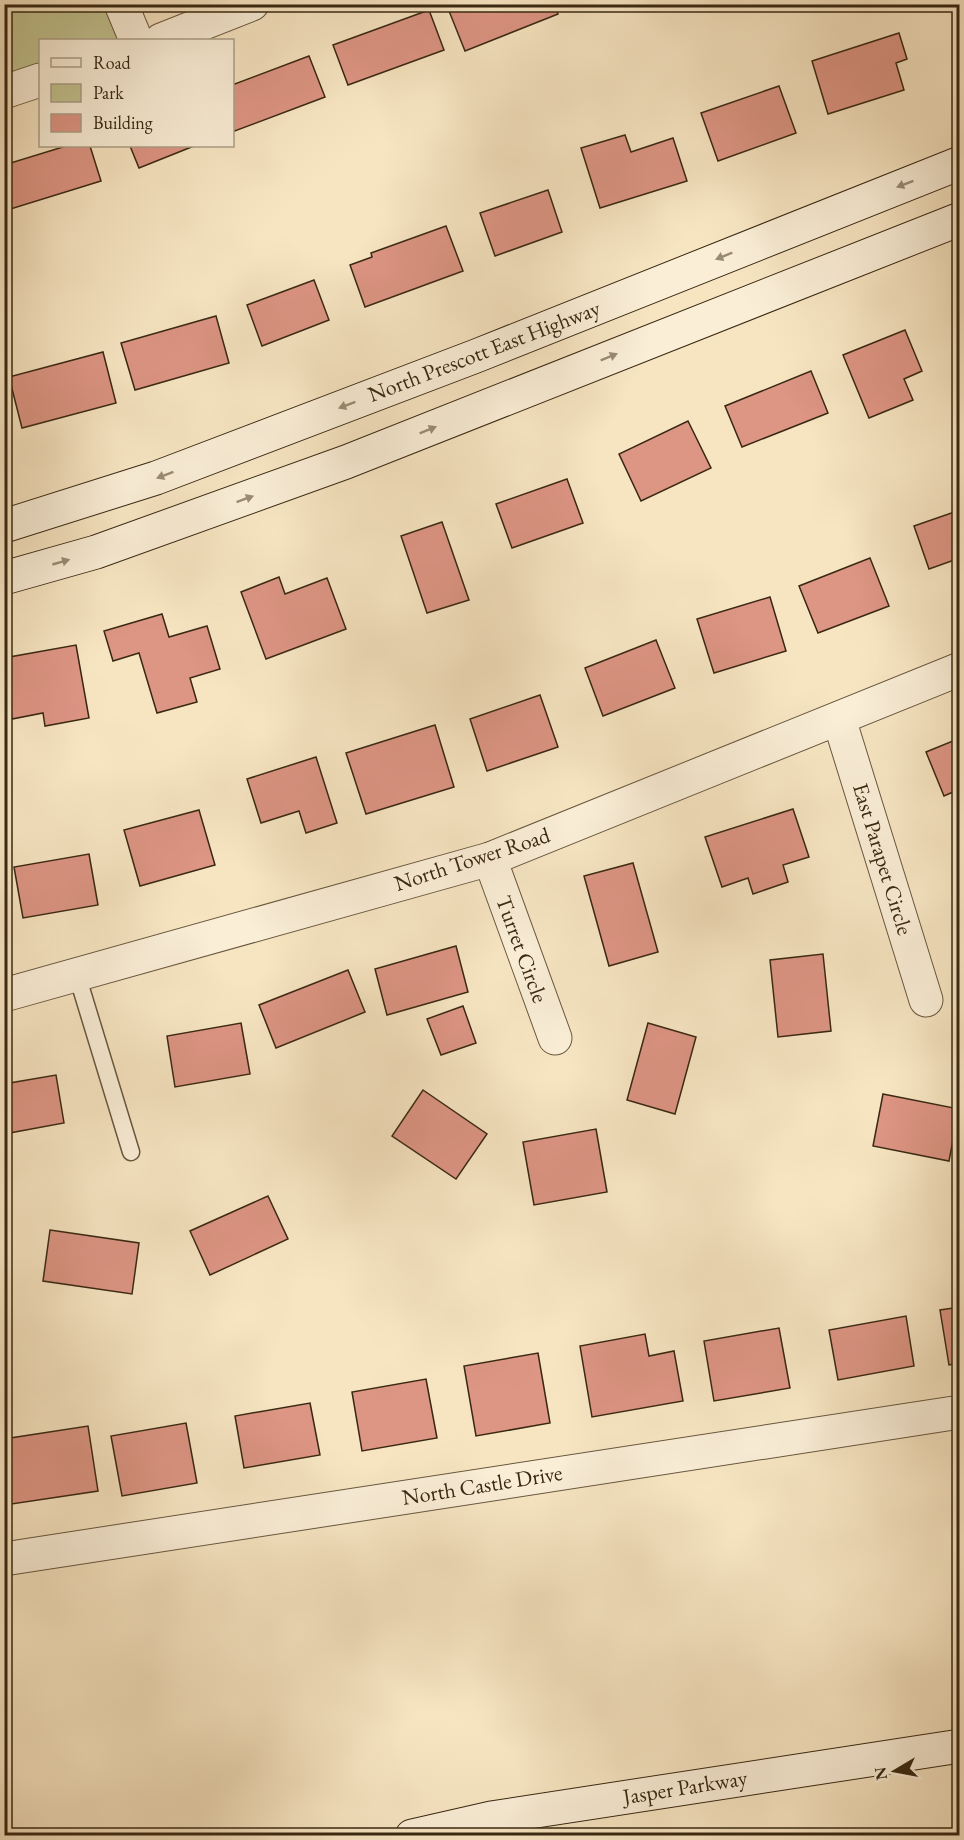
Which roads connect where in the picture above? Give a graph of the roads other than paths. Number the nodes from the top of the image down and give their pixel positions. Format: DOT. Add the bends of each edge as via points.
graph roads {
  1 [pos="121,4"];
  2 [pos="252,4"];
  3 [pos="136,39"];
  4 [pos="164,39"];
  5 [pos="39,80"];
  6 [pos="4,92"];
  7 [pos="960,163"];
  8 [pos="960,219"];
  9 [pos="4,526"];
  10 [pos="4,578"];
  11 [pos="960,669"];
  12 [pos="839,719"];
  13 [pos="489,859"];
  14 [pos="77,975"];
  15 [pos="4,995"];
  16 [pos="926,1000"];
  17 [pos="555,1038"];
  18 [pos="131,1152"];
  19 [pos="960,1412"];
  20 [pos="4,1559"];
  21 [pos="960,1746"];
  22 [pos="412,1836"];
  1 -- 3 [label="street"];
  2 -- 4 [label="street"];
  5 -- 6 [label="street"];
  7 -- 9 [label="street, North Prescott East Highway, one-way" via="476,356 156,478"];
  10 -- 8 [label="street, one-way" via="96,552 346,462"];
  11 -- 12 [label="street, North Tower Road"];
  12 -- 13 [label="street, North Tower Road"];
  12 -- 16 [label="street, East Parapet Circle"];
  13 -- 14 [label="street, North Tower Road"];
  13 -- 17 [label="street, Turret Circle"];
  14 -- 15 [label="street, North Tower Road"];
  14 -- 18 [label="lane"];
  19 -- 20 [label="street, North Castle Drive"];
  21 -- 22 [label="street, Jasper Parkway" via="491,1818"];
}
